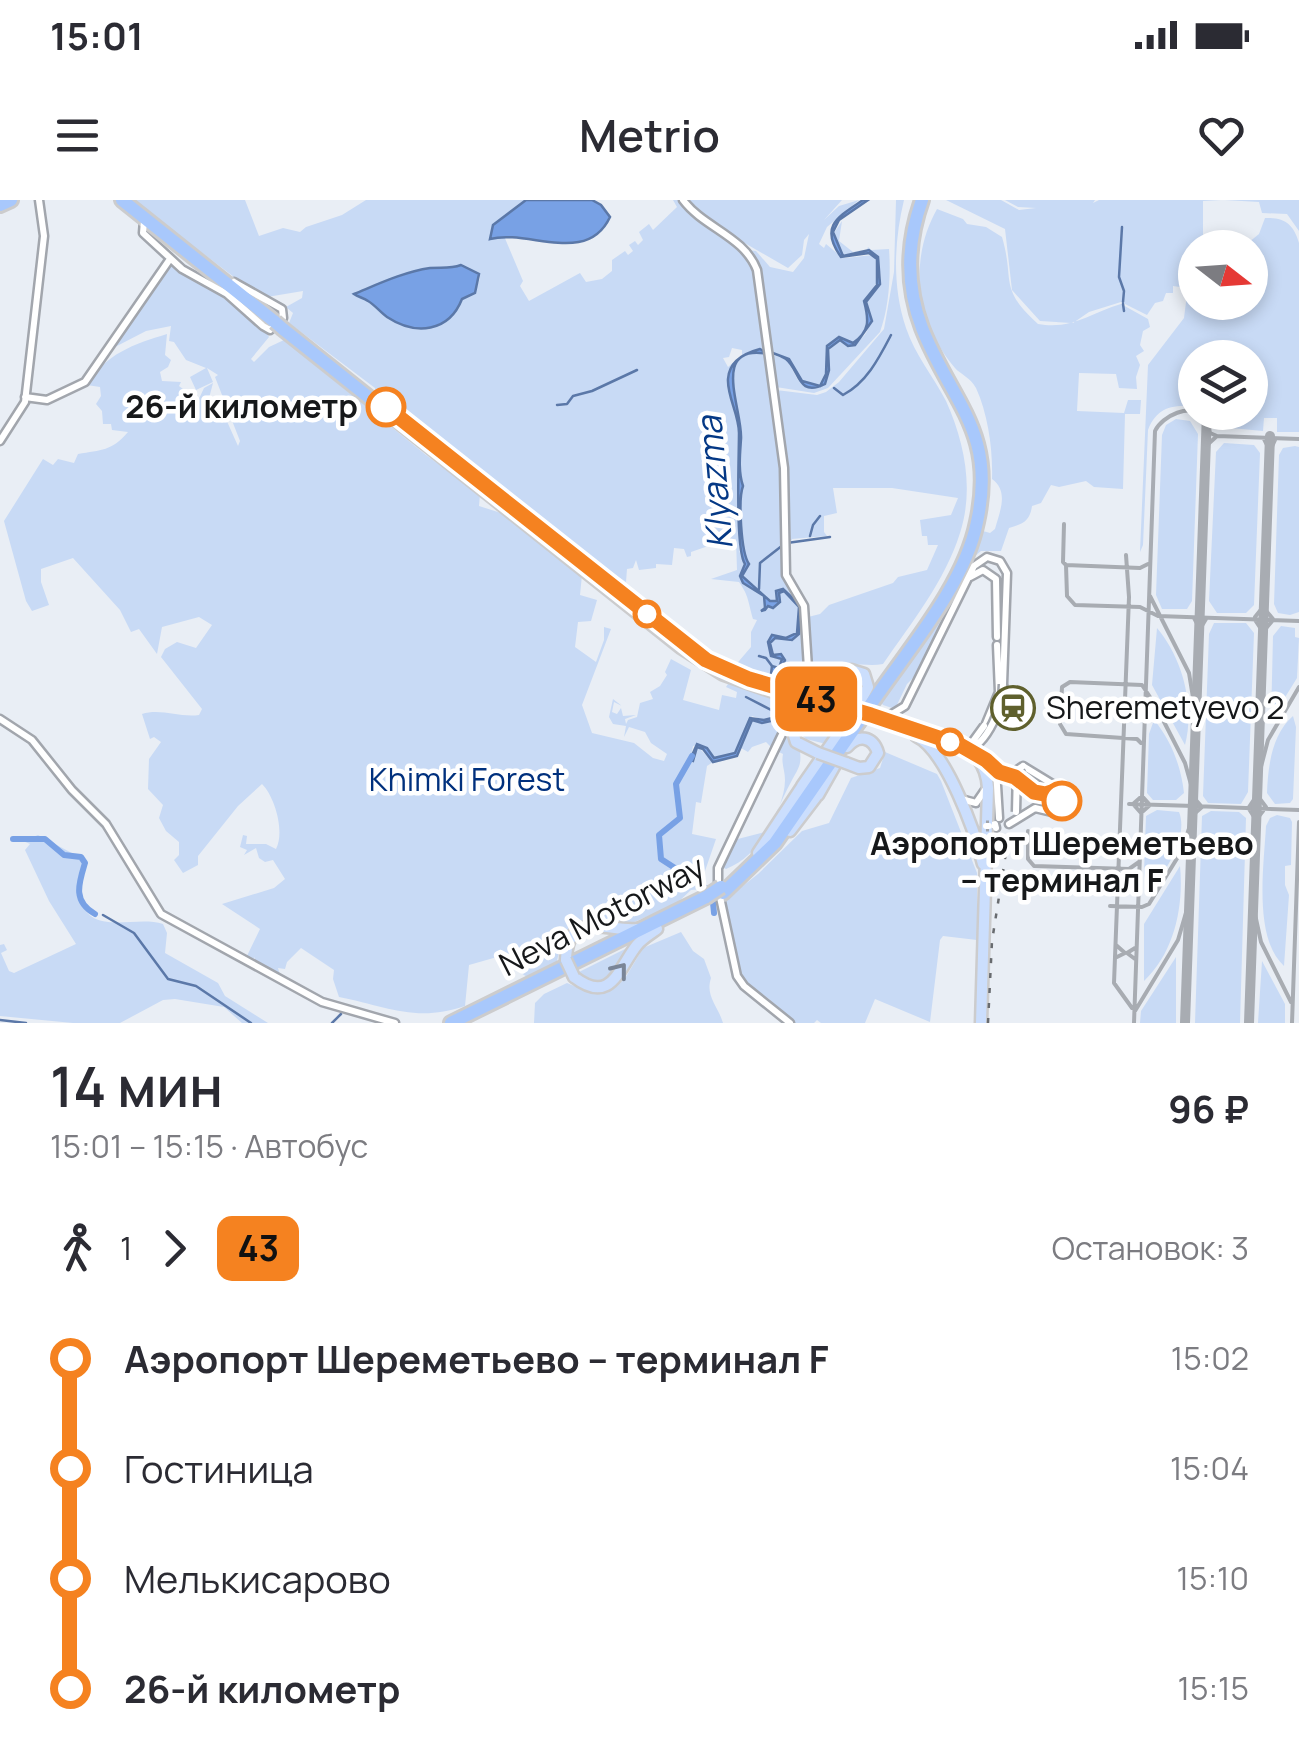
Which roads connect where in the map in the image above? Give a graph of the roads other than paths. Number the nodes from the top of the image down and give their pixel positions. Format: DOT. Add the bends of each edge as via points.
graph roads {
  1 [pos="11,200"];
  2 [pos="39,200"];
  3 [pos="124,200"];
  4 [pos="683,200"];
  5 [pos="919,200"];
  6 [pos="0,205"];
  7 [pos="147,225"];
  8 [pos="172,260"];
  9 [pos="226,278"];
  10 [pos="280,324"];
  11 [pos="25,396"];
  12 [pos="0,441"];
  13 [pos="964,587"];
  14 [pos="805,703"];
  15 [pos="856,713"];
  16 [pos="0,719"];
  17 [pos="912,730"];
  18 [pos="838,736"];
  19 [pos="958,747"];
  20 [pos="994,773"];
  21 [pos="1011,776"];
  22 [pos="1060,788"];
  23 [pos="958,799"];
  24 [pos="754,858"];
  25 [pos="746,874"];
  26 [pos="722,890"];
  27 [pos="984,892"];
  28 [pos="657,926"];
  29 [pos="395,1023"];
  30 [pos="451,1023"];
  31 [pos="463,1023"];
  32 [pos="790,1023"];
  33 [pos="980,1023"];
  1 -- 6 [label="highway"];
  2 -- 11 [label="street" via="44,240"];
  3 -- 7 [label="highway"];
  3 -- 9 [label="highway"];
  4 -- 32 [label="street" via="754,263 785,486 786,575 804,606 808,668 788,724 720,858 718,885 739,981"];
  5 -- 15 [label="highway, Neva Motorway" via="906,246 908,294 922,342 968,430 976,496 955,568"];
  7 -- 8 [label="street"];
  7 -- 10 [label="highway"];
  8 -- 9 [label="street" via="274,329 284,313 280,307"];
  8 -- 11 [label="street" via="78,387 47,400"];
  9 -- 10 [label="highway"];
  10 -- 14 [label="highway, bridge" via="683,646 728,673"];
  11 -- 12 [label="street"];
  13 -- 15 [label="street" via="906,706 890,717"];
  13 -- 19 [label="street, bridge" via="979,570 994,575 1000,684 974,744"];
  13 -- 19 [label="street, bridge" via="977,562 994,558 1005,566 1002,698 978,746"];
  14 -- 15 [label="highway"];
  14 -- 18 [label="main road" via="796,727 802,739 822,746"];
  14 -- 25 [label="main road, bridge" via="792,726 800,745 818,752 846,764 859,768 876,760 877,748 866,738 852,742 817,796 778,845"];
  15 -- 17 [label="main road"];
  15 -- 17 [label="street"];
  15 -- 18 [label="main road"];
  15 -- 23 [label="main road" via="926,741 941,757"];
  15 -- 24 [label="highway, Neva Motorway"];
  15 -- 25 [label="highway, Neva Motorway" via="786,829"];
  16 -- 29 [label="street" via="32,740 106,824 160,914 308,996"];
  17 -- 19 [label="main road"];
  18 -- 24 [label="main road"];
  19 -- 20 [label="main road"];
  19 -- 20 [label="street" via="987,760"];
  20 -- 23 [label="street" via="979,801"];
  20 -- 23 [label="street" via="994,825 975,821"];
  20 -- 27 [label="main road"];
  21 -- 22 [label="street" via="1041,794"];
  22 -- 22 [label="street, bridge" via="1019,766 1012,818 1042,808 1060,813"];
  23 -- 27 [label="main road" via="981,858"];
  24 -- 26 [label="highway, Neva Motorway"];
  25 -- 26 [label="highway, Neva Motorway"];
  26 -- 28 [label="highway, Neva Motorway, bridge"];
  27 -- 33 [label="main road"];
  28 -- 28 [label="main road, one-way, bridge" via="584,927 569,941 566,960 574,977 593,986 614,980"];
  28 -- 30 [label="highway, Neva Motorway"];
  28 -- 31 [label="highway, Neva Motorway"];
}
